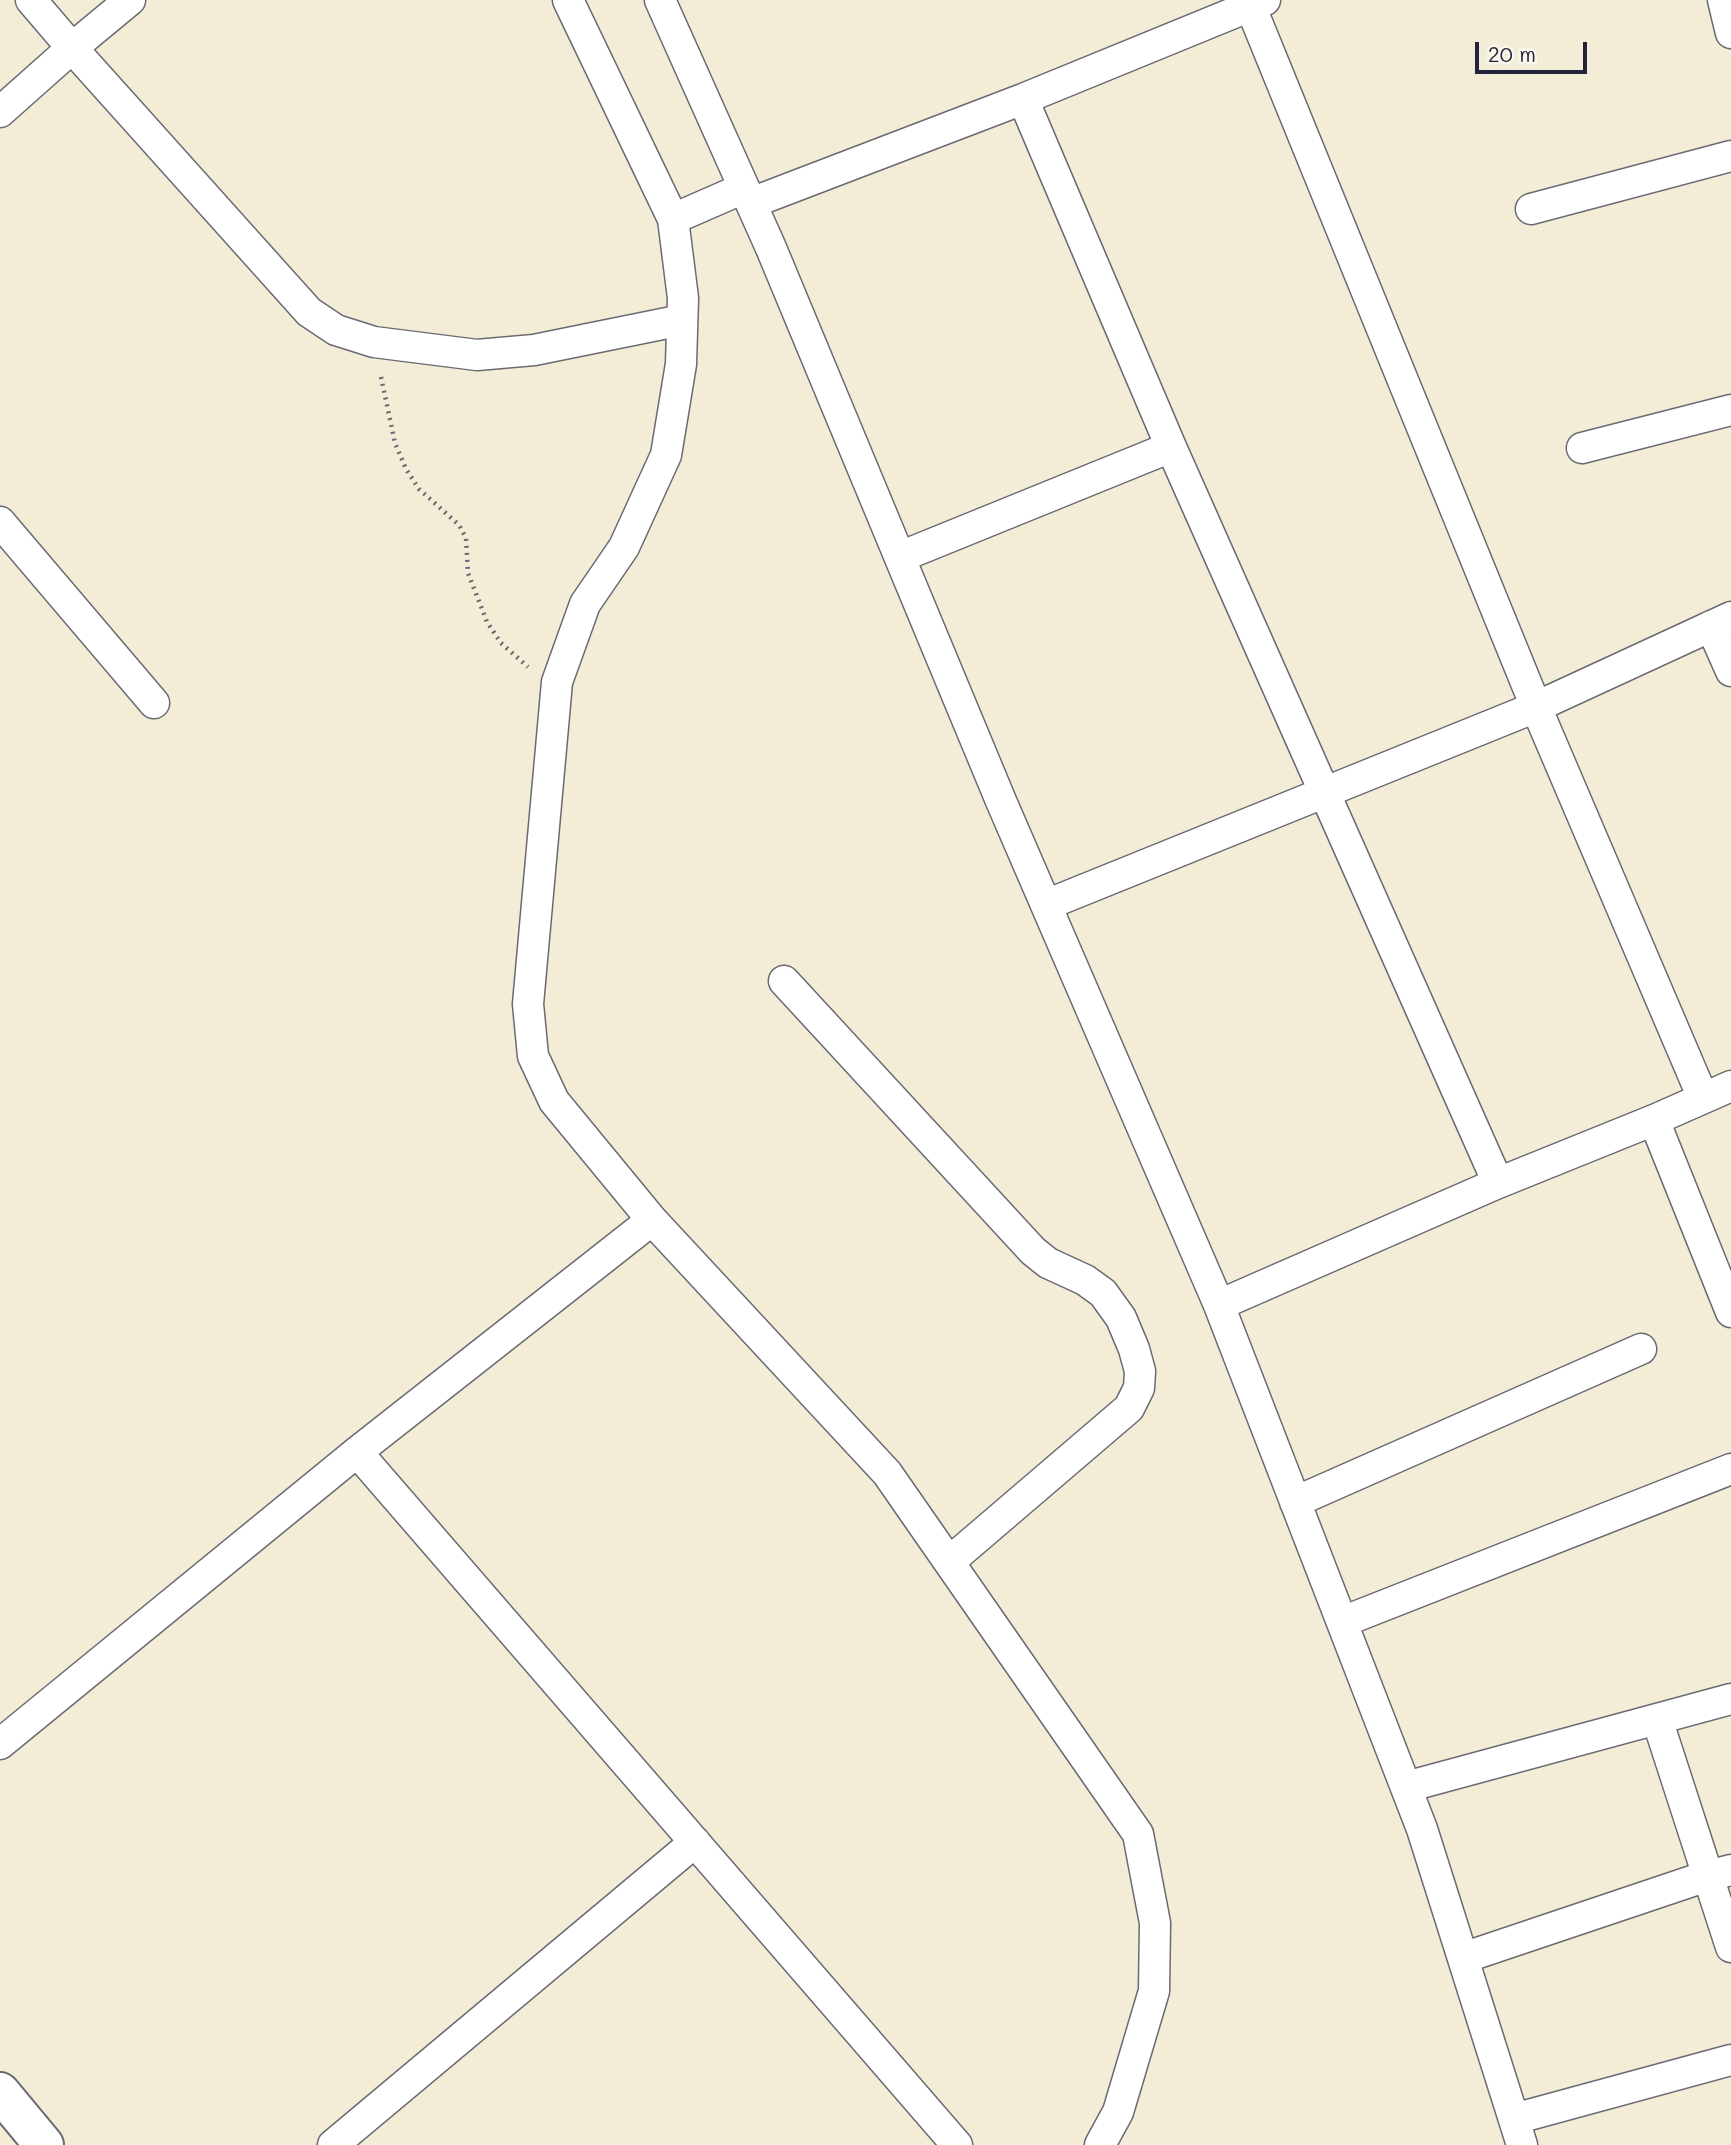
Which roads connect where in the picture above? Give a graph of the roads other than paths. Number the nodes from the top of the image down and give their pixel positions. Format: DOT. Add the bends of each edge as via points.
graph roads {
  1 [pos="31,0"];
  2 [pos="130,0"];
  3 [pos="568,0"];
  4 [pos="660,0"];
  5 [pos="1723,0"];
  6 [pos="1258,2"];
  7 [pos="1731,33"];
  8 [pos="72,48"];
  9 [pos="1023,99"];
  10 [pos="0,112"];
  11 [pos="1731,156"];
  12 [pos="748,195"];
  13 [pos="1531,209"];
  14 [pos="673,219"];
  15 [pos="682,320"];
  16 [pos="1731,410"];
  17 [pos="1171,447"];
  18 [pos="1582,448"];
  19 [pos="0,522"];
  20 [pos="900,557"];
  21 [pos="1721,622"];
  22 [pos="1731,671"];
  23 [pos="154,703"];
  24 [pos="1536,707"];
  25 [pos="1323,792"];
  26 [pos="1046,905"];
  27 [pos="784,981"];
  28 [pos="1731,1086"];
  29 [pos="1703,1098"];
  30 [pos="1654,1120"];
  31 [pos="1498,1183"];
  32 [pos="652,1220"];
  33 [pos="1725,1280"];
  34 [pos="1219,1305"];
  35 [pos="1731,1312"];
  36 [pos="1641,1349"];
  37 [pos="357,1452"];
  38 [pos="1731,1469"];
  39 [pos="1295,1502"];
  40 [pos="949,1562"];
  41 [pos="1342,1622"];
  42 [pos="1731,1699"];
  43 [pos="1657,1719"];
  44 [pos="0,1744"];
  45 [pos="1406,1787"];
  46 [pos="695,1842"];
  47 [pos="1719,1873"];
  48 [pos="1731,1947"];
  49 [pos="1463,1958"];
  50 [pos="1731,2060"];
  51 [pos="0,2092"];
  52 [pos="1518,2132"];
  53 [pos="44,2145"];
  54 [pos="333,2145"];
  55 [pos="957,2145"];
  56 [pos="1100,2145"];
  1 -- 8 [label="street"];
  2 -- 8 [label="street"];
  3 -- 14 [label="street"];
  4 -- 12 [label="street"];
  5 -- 7 [label="street"];
  6 -- 9 [label="street"];
  6 -- 24 [label="street"];
  8 -- 10 [label="street"];
  8 -- 15 [label="street" via="309,312 336,330 374,342 477,355 534,350"];
  9 -- 12 [label="street"];
  9 -- 17 [label="street"];
  11 -- 13 [label="street"];
  12 -- 14 [label="street"];
  12 -- 20 [label="street"];
  14 -- 15 [label="street"];
  15 -- 32 [label="street" via="681,363 666,455 624,547 585,604 557,682 528,1004 533,1056 554,1101"];
  16 -- 18 [label="street"];
  17 -- 20 [label="street"];
  17 -- 25 [label="street"];
  19 -- 23 [label="street"];
  20 -- 26 [label="street"];
  21 -- 22 [label="street"];
  21 -- 24 [label="street"];
  24 -- 25 [label="street"];
  24 -- 29 [label="street"];
  25 -- 26 [label="street"];
  25 -- 31 [label="street"];
  26 -- 34 [label="street"];
  27 -- 40 [label="street" via="1033,1251 1103,1293 1121,1318 1134,1349 1139,1388 1129,1408"];
  28 -- 29 [label="street"];
  29 -- 30 [label="street"];
  30 -- 31 [label="street"];
  30 -- 33 [label="street"];
  31 -- 34 [label="street"];
  32 -- 37 [label="street"];
  32 -- 40 [label="street" via="887,1473"];
  33 -- 35 [label="street"];
  34 -- 39 [label="street"];
  36 -- 39 [label="street"];
  37 -- 44 [label="street"];
  37 -- 46 [label="street"];
  38 -- 41 [label="street"];
  39 -- 41 [label="street"];
  40 -- 56 [label="street" via="1138,1834 1155,1923 1154,1991 1118,2112"];
  41 -- 45 [label="street"];
  42 -- 43 [label="street"];
  43 -- 45 [label="street"];
  43 -- 47 [label="street"];
  45 -- 49 [label="street"];
  46 -- 54 [label="street"];
  46 -- 55 [label="street"];
  47 -- 48 [label="street"];
  47 -- 49 [label="street"];
  49 -- 52 [label="street"];
  50 -- 52 [label="street"];
  51 -- 53 [label="street"];
}
